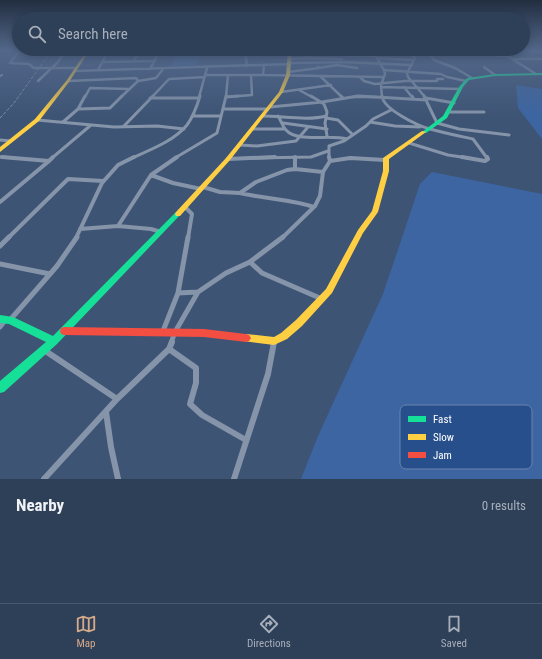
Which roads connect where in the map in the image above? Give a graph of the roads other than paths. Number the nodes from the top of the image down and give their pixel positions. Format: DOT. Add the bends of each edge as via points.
graph roads {
  1 [pos="47,72"];
  2 [pos="74,72"];
  3 [pos="115,72"];
  4 [pos="160,72"];
  5 [pos="206,72"];
  6 [pos="272,72"];
  7 [pos="287,72"];
  8 [pos="307,72"];
  9 [pos="356,72"];
  10 [pos="384,72"];
  11 [pos="398,72"];
  12 [pos="461,72"];
  13 [pos="492,72"];
  14 [pos="407,74"];
  15 [pos="539,74"];
  16 [pos="251,75"];
  17 [pos="263,75"];
  18 [pos="495,75"];
  19 [pos="205,76"];
  20 [pos="228,76"];
  21 [pos="320,76"];
  22 [pos="384,76"];
  23 [pos="354,77"];
  24 [pos="360,77"];
  25 [pos="95,79"];
  26 [pos="108,79"];
  27 [pos="443,79"];
  28 [pos="469,79"];
  29 [pos="38,81"];
  30 [pos="68,81"];
  31 [pos="138,81"];
  32 [pos="410,81"];
  33 [pos="331,85"];
  34 [pos="381,86"];
  35 [pos="404,87"];
  36 [pos="90,88"];
  37 [pos="130,89"];
  38 [pos="417,89"];
  39 [pos="460,89"];
  40 [pos="299,90"];
  41 [pos="281,92"];
  42 [pos="226,97"];
  43 [pos="150,98"];
  44 [pos="198,98"];
  45 [pos="343,98"];
  46 [pos="382,98"];
  47 [pos="414,99"];
  48 [pos="426,99"];
  49 [pos="322,102"];
  50 [pos="454,103"];
  51 [pos="269,108"];
  52 [pos="78,109"];
  53 [pos="223,109"];
  54 [pos="391,110"];
  55 [pos="449,112"];
  56 [pos="484,112"];
  57 [pos="192,116"];
  58 [pos="221,116"];
  59 [pos="262,116"];
  60 [pos="278,116"];
  61 [pos="326,117"];
  62 [pos="38,120"];
  63 [pos="63,122"];
  64 [pos="370,122"];
  65 [pos="283,123"];
  66 [pos="437,123"];
  67 [pos="91,124"];
  68 [pos="123,127"];
  69 [pos="308,127"];
  70 [pos="425,128"];
  71 [pos="184,129"];
  72 [pos="252,129"];
  73 [pos="285,129"];
  74 [pos="326,130"];
  75 [pos="352,134"];
  76 [pos="509,135"];
  77 [pos="327,136"];
  78 [pos="301,137"];
  79 [pos="347,139"];
  80 [pos="0,140"];
  81 [pos="11,141"];
  82 [pos="409,143"];
  83 [pos="240,145"];
  84 [pos="0,150"];
  85 [pos="328,151"];
  86 [pos="0,157"];
  87 [pos="295,157"];
  88 [pos="228,159"];
  89 [pos="385,160"];
  90 [pos="49,161"];
  91 [pos="330,161"];
  92 [pos="295,169"];
  93 [pos="323,172"];
  94 [pos="151,175"];
  95 [pos="103,181"];
  96 [pos="202,188"];
  97 [pos="240,193"];
  98 [pos="0,202"];
  99 [pos="185,207"];
  100 [pos="314,207"];
  101 [pos="118,226"];
  102 [pos="80,229"];
  103 [pos="161,232"];
  104 [pos="0,246"];
  105 [pos="250,262"];
  106 [pos="0,264"];
  107 [pos="50,274"];
  108 [pos="198,292"];
  109 [pos="178,293"];
  110 [pos="322,299"];
  111 [pos="6,320"];
  112 [pos="0,327"];
  113 [pos="64,331"];
  114 [pos="163,331"];
  115 [pos="175,332"];
  116 [pos="54,341"];
  117 [pos="274,341"];
  118 [pos="169,349"];
  119 [pos="44,350"];
  120 [pos="0,388"];
  121 [pos="117,399"];
  122 [pos="106,412"];
  123 [pos="246,440"];
  124 [pos="44,479"];
  125 [pos="118,479"];
  126 [pos="234,479"];
  1 -- 29 [label="street"];
  2 -- 30 [label="street"];
  3 -- 26 [label="street"];
  4 -- 31 [label="street" via="156,78"];
  5 -- 19 [label="street"];
  6 -- 17 [label="street"];
  7 -- 41 [label="street"];
  8 -- 21 [label="street"];
  9 -- 23 [label="street"];
  10 -- 22 [label="street"];
  11 -- 14 [label="street"];
  12 -- 28 [label="street"];
  13 -- 18 [label="street"];
  14 -- 22 [label="street"];
  14 -- 28 [label="street" via="441,74 446,77"];
  14 -- 32 [label="street"];
  15 -- 18 [label="street"];
  16 -- 17 [label="street"];
  16 -- 20 [label="street"];
  16 -- 42 [label="street" via="252,95"];
  18 -- 28 [label="street"];
  19 -- 20 [label="street"];
  19 -- 43 [label="street" via="169,79"];
  19 -- 44 [label="street"];
  20 -- 42 [label="street"];
  21 -- 23 [label="street"];
  21 -- 33 [label="street"];
  22 -- 24 [label="street"];
  22 -- 34 [label="street"];
  23 -- 24 [label="street"];
  24 -- 34 [label="street" via="364,82"];
  25 -- 26 [label="street"];
  25 -- 30 [label="street"];
  25 -- 36 [label="street"];
  26 -- 31 [label="street" via="136,78"];
  27 -- 32 [label="street"];
  28 -- 39 [label="street"];
  30 -- 62 [label="street"];
  31 -- 37 [label="street"];
  32 -- 34 [label="street"];
  32 -- 38 [label="street"];
  33 -- 40 [label="street"];
  33 -- 45 [label="street"];
  34 -- 35 [label="street"];
  34 -- 46 [label="street"];
  35 -- 38 [label="street"];
  35 -- 47 [label="street"];
  36 -- 37 [label="street"];
  36 -- 52 [label="street"];
  37 -- 52 [label="street" via="110,108"];
  38 -- 39 [label="street"];
  38 -- 48 [label="street"];
  39 -- 50 [label="street"];
  40 -- 41 [label="street"];
  40 -- 49 [label="street"];
  41 -- 51 [label="street"];
  42 -- 53 [label="street"];
  43 -- 44 [label="street"];
  43 -- 68 [label="street"];
  44 -- 57 [label="street"];
  45 -- 46 [label="street"];
  45 -- 49 [label="street"];
  46 -- 47 [label="street"];
  46 -- 54 [label="street"];
  47 -- 48 [label="street"];
  48 -- 50 [label="street"];
  48 -- 66 [label="street" via="429,112"];
  49 -- 51 [label="street"];
  49 -- 61 [label="street" via="326,107"];
  50 -- 55 [label="street"];
  51 -- 53 [label="street"];
  51 -- 59 [label="street"];
  52 -- 63 [label="street"];
  53 -- 58 [label="street"];
  54 -- 64 [label="street"];
  54 -- 70 [label="street"];
  55 -- 56 [label="street"];
  55 -- 66 [label="street"];
  57 -- 58 [label="street"];
  57 -- 71 [label="street"];
  58 -- 94 [label="street" via="217,133"];
  59 -- 60 [label="street"];
  59 -- 72 [label="street"];
  60 -- 61 [label="street" via="314,119"];
  60 -- 65 [label="street"];
  61 -- 74 [label="street"];
  61 -- 75 [label="street" via="338,120"];
  62 -- 63 [label="street"];
  62 -- 81 [label="street"];
  63 -- 67 [label="street"];
  64 -- 70 [label="street"];
  64 -- 75 [label="street"];
  65 -- 69 [label="street"];
  65 -- 73 [label="street"];
  66 -- 70 [label="street"];
  66 -- 76 [label="street" via="459,129"];
  67 -- 68 [label="street"];
  67 -- 90 [label="street"];
  68 -- 71 [label="street"];
  69 -- 74 [label="street"];
  69 -- 78 [label="street"];
  70 -- 82 [label="street"];
  70 -- 82 [label="street" via="473,139 488,159 485,161 448,155"];
  71 -- 95 [label="street" via="118,165"];
  72 -- 73 [label="street"];
  72 -- 83 [label="street"];
  73 -- 78 [label="street"];
  74 -- 77 [label="street"];
  75 -- 79 [label="street"];
  77 -- 78 [label="street"];
  77 -- 79 [label="street"];
  78 -- 83 [label="street" via="292,142"];
  79 -- 85 [label="street" via="331,144"];
  80 -- 81 [label="street"];
  81 -- 84 [label="street"];
  82 -- 89 [label="street"];
  83 -- 88 [label="street"];
  85 -- 87 [label="street" via="315,157"];
  85 -- 91 [label="street"];
  86 -- 90 [label="street"];
  87 -- 88 [label="street"];
  87 -- 92 [label="street"];
  88 -- 96 [label="street"];
  89 -- 91 [label="street" via="350,158"];
  89 -- 110 [label="street" via="386,171 375,212 360,232 329,292"];
  90 -- 98 [label="street"];
  91 -- 93 [label="street"];
  92 -- 93 [label="street"];
  92 -- 97 [label="street" via="261,180"];
  93 -- 100 [label="street" via="320,196"];
  94 -- 96 [label="street" via="173,183"];
  94 -- 101 [label="street"];
  95 -- 102 [label="street"];
  95 -- 104 [label="street" via="68,179"];
  96 -- 97 [label="street"];
  96 -- 99 [label="street"];
  97 -- 100 [label="street" via="295,201"];
  99 -- 103 [label="street"];
  99 -- 109 [label="street" via="192,214"];
  100 -- 105 [label="street" via="282,238"];
  101 -- 102 [label="street"];
  101 -- 103 [label="street"];
  102 -- 107 [label="street" via="72,245"];
  103 -- 113 [label="street"];
  105 -- 108 [label="street" via="226,273"];
  105 -- 110 [label="street" via="262,273"];
  106 -- 107 [label="street"];
  107 -- 111 [label="street"];
  108 -- 109 [label="street"];
  108 -- 115 [label="street"];
  109 -- 114 [label="street"];
  110 -- 117 [label="street" via="284,336"];
  111 -- 112 [label="street"];
  111 -- 116 [label="street"];
  113 -- 114 [label="street"];
  113 -- 116 [label="street"];
  114 -- 115 [label="street"];
  115 -- 117 [label="street"];
  115 -- 118 [label="street"];
  116 -- 119 [label="street"];
  117 -- 123 [label="street" via="268,374"];
  118 -- 121 [label="street"];
  118 -- 123 [label="street" via="196,368 196,383 190,404 202,415"];
  119 -- 120 [label="street"];
  119 -- 121 [label="street"];
  121 -- 122 [label="street"];
  122 -- 124 [label="street"];
  122 -- 125 [label="street" via="110,447"];
  123 -- 126 [label="street"];
}
